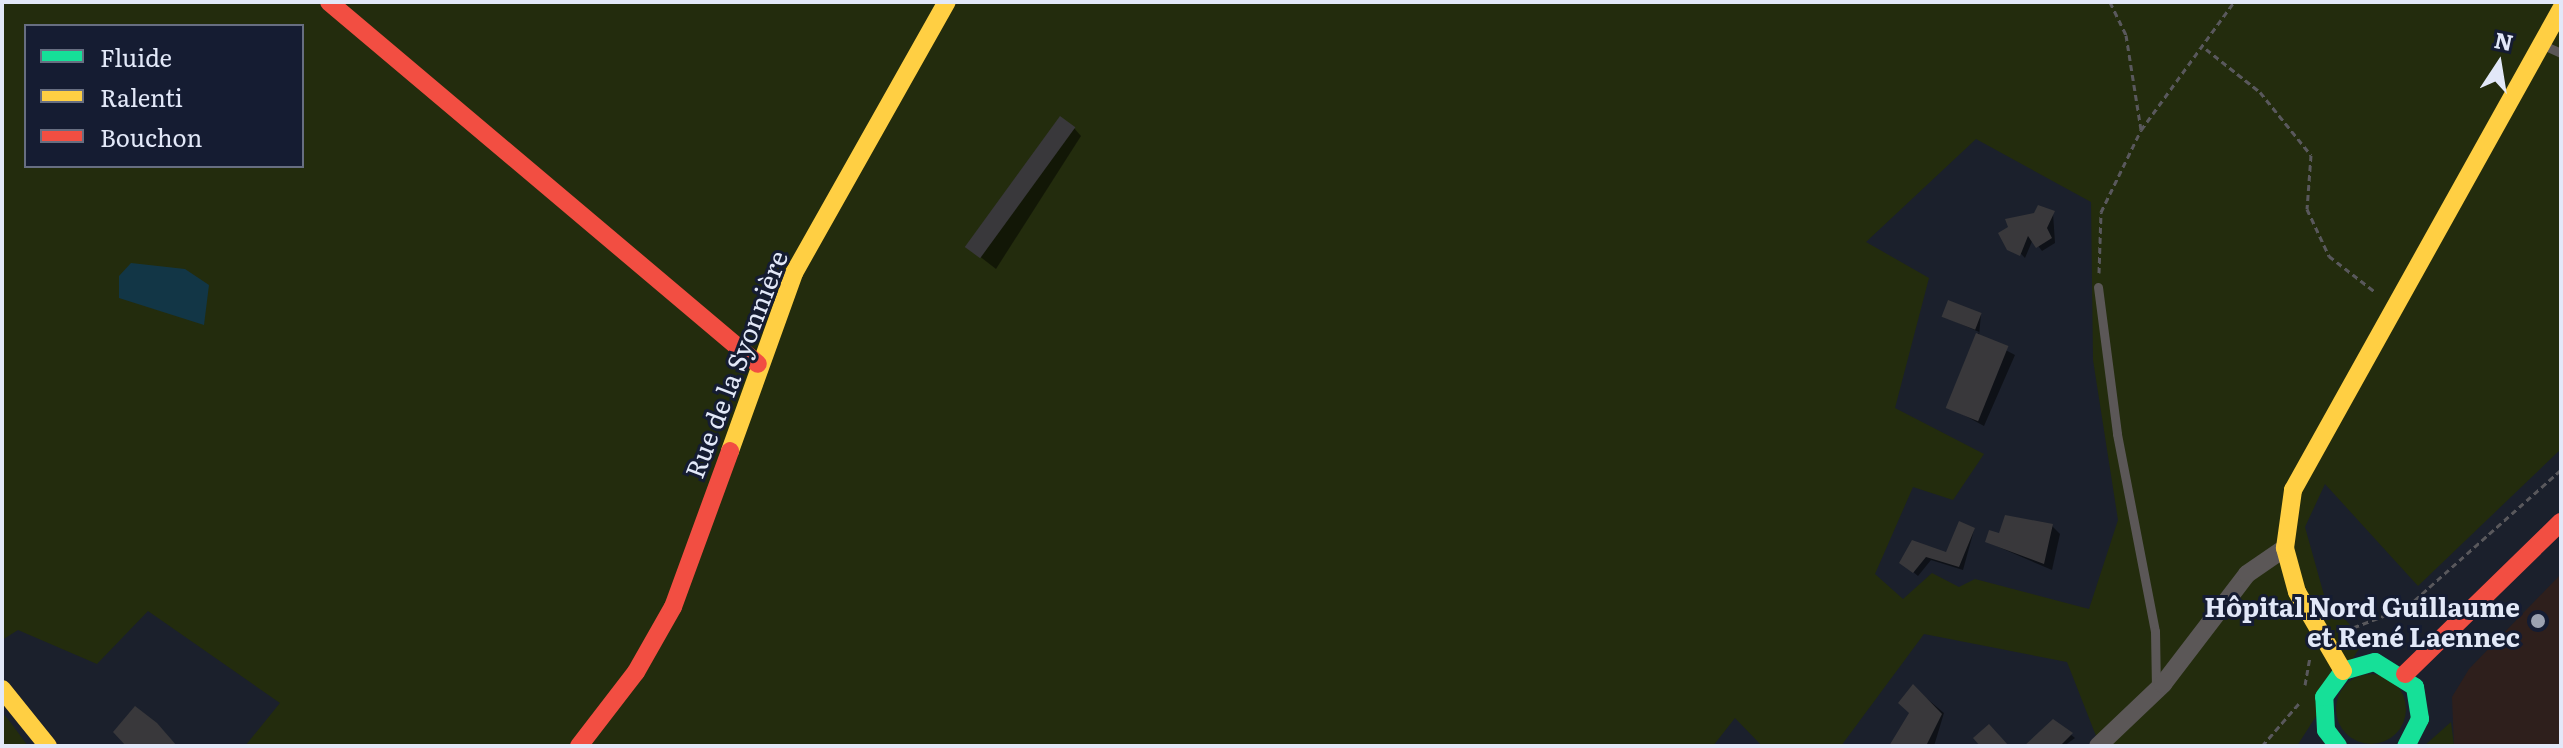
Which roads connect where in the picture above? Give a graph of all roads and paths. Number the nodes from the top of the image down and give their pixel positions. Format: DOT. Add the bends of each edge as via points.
graph roads {
  1 [pos="329,2"];
  2 [pos="947,2"];
  3 [pos="2110,2"];
  4 [pos="2234,2"];
  5 [pos="2561,9"];
  6 [pos="2540,44"];
  7 [pos="2206,49"];
  8 [pos="2561,53"];
  9 [pos="2141,130"];
  10 [pos="2098,287"];
  11 [pos="2391,304"];
  12 [pos="758,364"];
  13 [pos="2561,470"];
  14 [pos="2561,522"];
  15 [pos="2285,548"];
  16 [pos="2328,643"];
  17 [pos="2343,671"];
  18 [pos="2405,674"];
  19 [pos="2,689"];
  20 [pos="2156,691"];
  21 [pos="2335,745"];
  22 [pos="48,746"];
  23 [pos="579,746"];
  24 [pos="2098,746"];
  25 [pos="2262,746"];
  26 [pos="2406,746"];
  1 -- 12 [label="street"];
  2 -- 12 [label="street, Rue de la Syonnière" via="794,273"];
  3 -- 9 [label="path" via="2126,35"];
  4 -- 7 [label="path"];
  5 -- 6 [label="street"];
  6 -- 8 [label="lane"];
  6 -- 11 [label="street"];
  7 -- 9 [label="path"];
  7 -- 11 [label="path" via="2260,92 2311,155 2307,209 2329,256"];
  9 -- 10 [label="path" via="2101,212"];
  10 -- 20 [label="lane" via="2117,434 2155,631"];
  11 -- 15 [label="street" via="2293,490"];
  12 -- 23 [label="street, Rue de la Syonnière" via="673,607"];
  13 -- 16 [label="path" via="2407,607 2380,622 2351,625"];
  14 -- 18 [label="street"];
  15 -- 16 [label="street" via="2297,592"];
  15 -- 20 [label="street" via="2224,599"];
  16 -- 17 [label="street"];
  16 -- 25 [label="path" via="2307,662 2300,705"];
  17 -- 18 [label="street" via="2375,662"];
  17 -- 21 [label="street" via="2324,697"];
  18 -- 26 [label="street" via="2420,702"];
  19 -- 22 [label="street"];
  20 -- 24 [label="street"];
}
